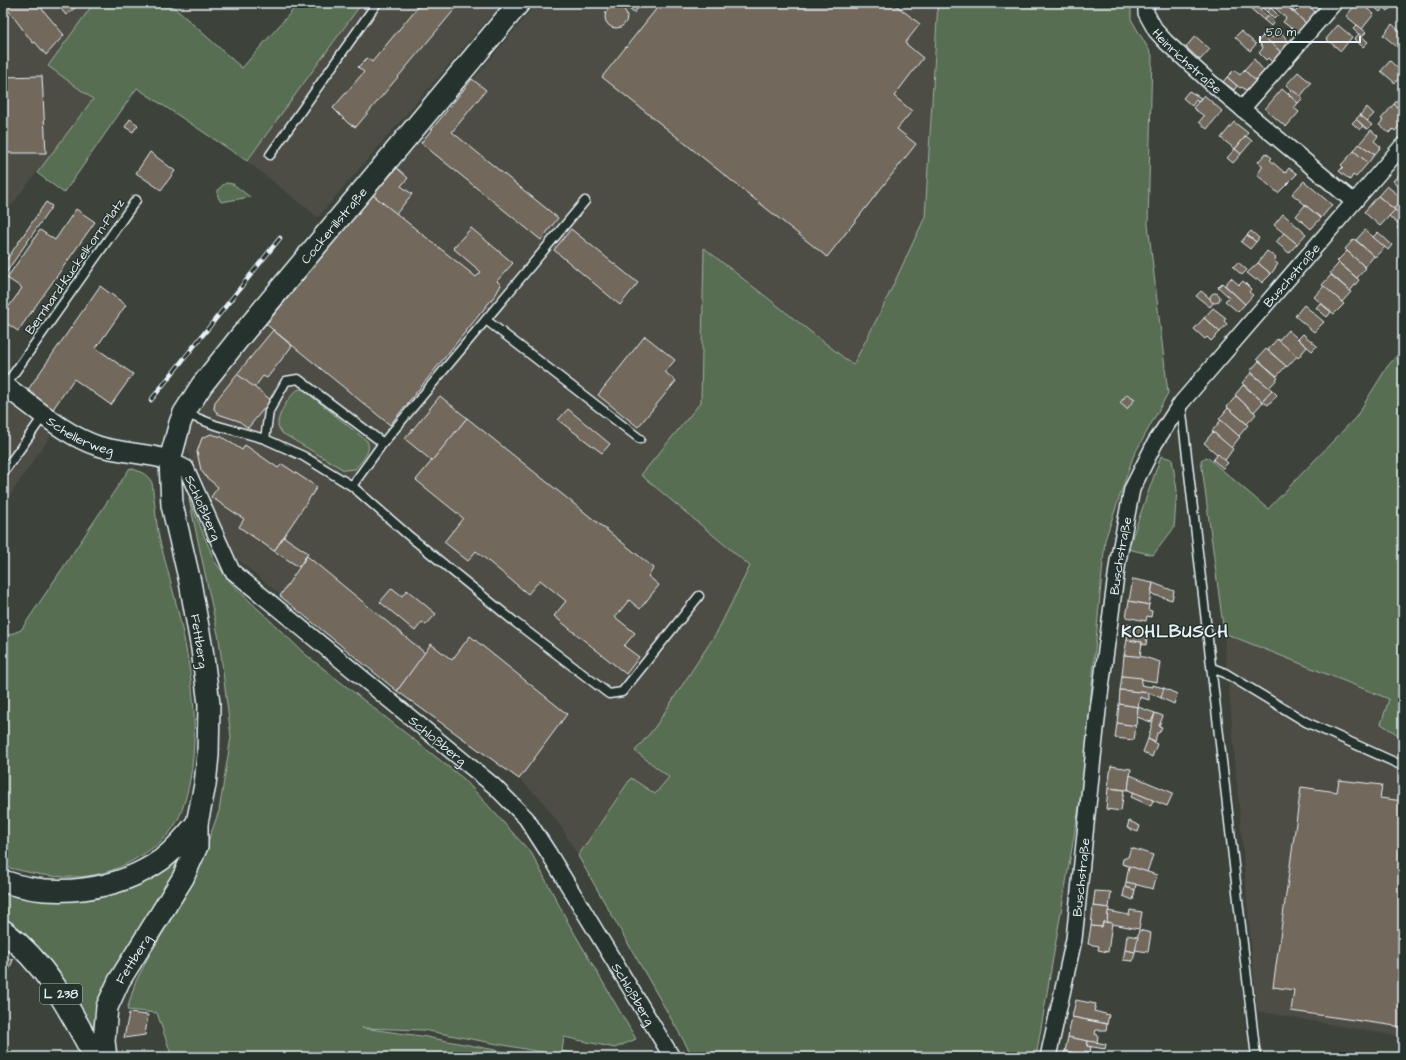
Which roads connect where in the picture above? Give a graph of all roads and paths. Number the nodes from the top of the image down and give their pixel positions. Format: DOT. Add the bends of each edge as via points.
graph roads {
  1 [pos="377,3"];
  2 [pos="519,3"];
  3 [pos="1146,3"];
  4 [pos="1334,3"];
  5 [pos="1242,109"];
  6 [pos="1403,145"];
  7 [pos="270,155"];
  8 [pos="136,200"];
  9 [pos="586,201"];
  10 [pos="1354,202"];
  11 [pos="486,320"];
  12 [pos="4,385"];
  13 [pos="1181,403"];
  14 [pos="184,413"];
  15 [pos="44,414"];
  16 [pos="265,439"];
  17 [pos="640,439"];
  18 [pos="383,443"];
  19 [pos="170,460"];
  20 [pos="3,474"];
  21 [pos="352,486"];
  22 [pos="699,596"];
  23 [pos="1212,668"];
  24 [pos="1403,766"];
  25 [pos="197,823"];
  26 [pos="3,881"];
  27 [pos="7,939"];
  28 [pos="95,1057"];
  29 [pos="106,1057"];
  30 [pos="672,1057"];
  31 [pos="1048,1057"];
  32 [pos="1256,1057"];
  1 -- 7 [label="lane"];
  2 -- 14 [label="main road, Cockerillstraße" via="484,50 240,337 202,385"];
  3 -- 5 [label="street, Heinrichstraße" via="1146,13 1156,31"];
  4 -- 5 [label="street"];
  5 -- 10 [label="street, Heinrichstraße"];
  6 -- 10 [label="street, Buschstraße"];
  8 -- 12 [label="lane, Bernhard-Kuckelkorn-Platz"];
  9 -- 11 [label="lane"];
  10 -- 13 [label="street, Buschstraße"];
  11 -- 17 [label="lane"];
  11 -- 18 [label="lane"];
  12 -- 15 [label="street, Schellerweg"];
  13 -- 23 [label="lane"];
  13 -- 31 [label="street, Buschstraße" via="1155,443 1132,489 1118,561 1098,710 1074,939"];
  14 -- 16 [label="lane"];
  14 -- 19 [label="main road, Cockerillstraße"];
  15 -- 19 [label="street, Schellerweg" via="72,433 97,445"];
  15 -- 20 [label="lane"];
  16 -- 18 [label="lane" via="269,411 286,381 298,379"];
  16 -- 21 [label="lane" via="303,456"];
  18 -- 21 [label="lane"];
  19 -- 25 [label="main road, Fettberg" via="172,504 190,582 209,704 207,770"];
  19 -- 30 [label="street, Schloßberg" via="186,468 232,572 494,786 526,818"];
  21 -- 22 [label="lane" via="510,618 609,694 622,692"];
  23 -- 24 [label="lane" via="1225,673 1306,722"];
  23 -- 32 [label="lane"];
  25 -- 26 [label="main road, Fettberg" via="162,860 134,876 108,885 70,891 16,885"];
  25 -- 29 [label="main road, Fettberg" via="197,846 183,878 119,981 108,1007 104,1041"];
  27 -- 28 [label="main road, L 238" via="38,962 54,984"];
}
